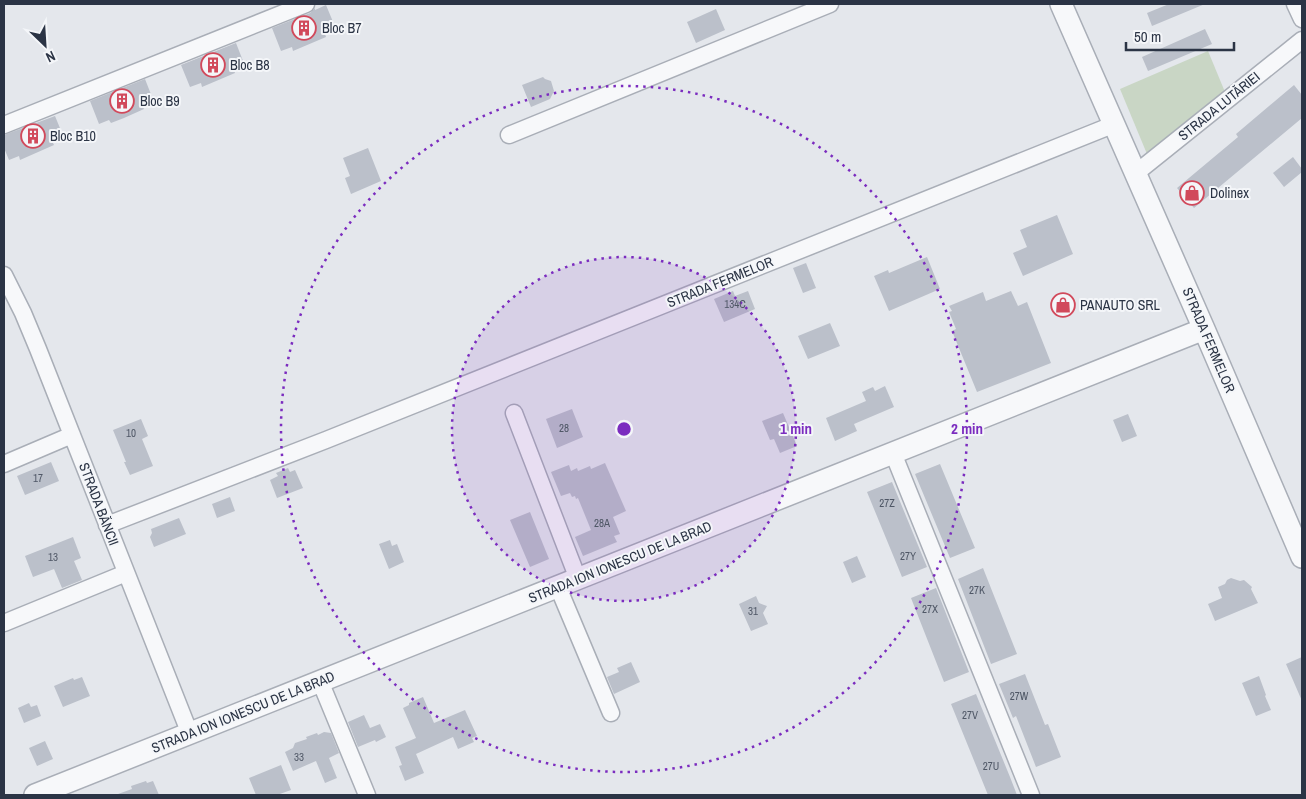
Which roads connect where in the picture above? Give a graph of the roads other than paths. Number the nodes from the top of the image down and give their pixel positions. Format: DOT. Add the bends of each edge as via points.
graph roads {
  1 [pos="306,4"];
  2 [pos="830,4"];
  3 [pos="1062,4"];
  4 [pos="1295,4"];
  5 [pos="1302,19"];
  6 [pos="1302,40"];
  7 [pos="1115,124"];
  8 [pos="4,125"];
  9 [pos="509,135"];
  10 [pos="1136,173"];
  11 [pos="6,285"];
  12 [pos="1204,329"];
  13 [pos="514,413"];
  14 [pos="72,435"];
  15 [pos="894,453"];
  16 [pos="4,464"];
  17 [pos="107,524"];
  18 [pos="1298,535"];
  19 [pos="1302,557"];
  20 [pos="126,573"];
  21 [pos="568,583"];
  22 [pos="4,623"];
  23 [pos="320,681"];
  24 [pos="611,713"];
  25 [pos="190,734"];
  26 [pos="35,795"];
  27 [pos="367,795"];
  28 [pos="1031,795"];
  1 -- 8 [label="street"];
  2 -- 9 [label="street"];
  3 -- 7 [label="street, STRADA FERMELOR"];
  4 -- 5 [label="street"];
  6 -- 10 [label="street, STRADA LUTĂRIEI"];
  7 -- 10 [label="street, STRADA FERMELOR"];
  7 -- 17 [label="street, STRADA FERMELOR" via="326,440"];
  10 -- 12 [label="street, STRADA FERMELOR"];
  11 -- 14 [label="street, STRADA BĂNCII" via="38,349"];
  12 -- 15 [label="street, STRADA ION IONESCU DE LA BRAD"];
  12 -- 18 [label="street, STRADA FERMELOR"];
  13 -- 21 [label="street"];
  14 -- 16 [label="street"];
  14 -- 17 [label="street, STRADA BĂNCII"];
  15 -- 21 [label="street, STRADA ION IONESCU DE LA BRAD"];
  15 -- 28 [label="street"];
  17 -- 20 [label="street, STRADA BĂNCII"];
  18 -- 19 [label="street, STRADA FERMELOR"];
  20 -- 22 [label="street"];
  20 -- 25 [label="street, STRADA BĂNCII"];
  21 -- 23 [label="street, STRADA ION IONESCU DE LA BRAD"];
  21 -- 24 [label="street"];
  23 -- 25 [label="street, STRADA ION IONESCU DE LA BRAD"];
  23 -- 27 [label="street"];
  25 -- 26 [label="street, STRADA ION IONESCU DE LA BRAD"];
}
